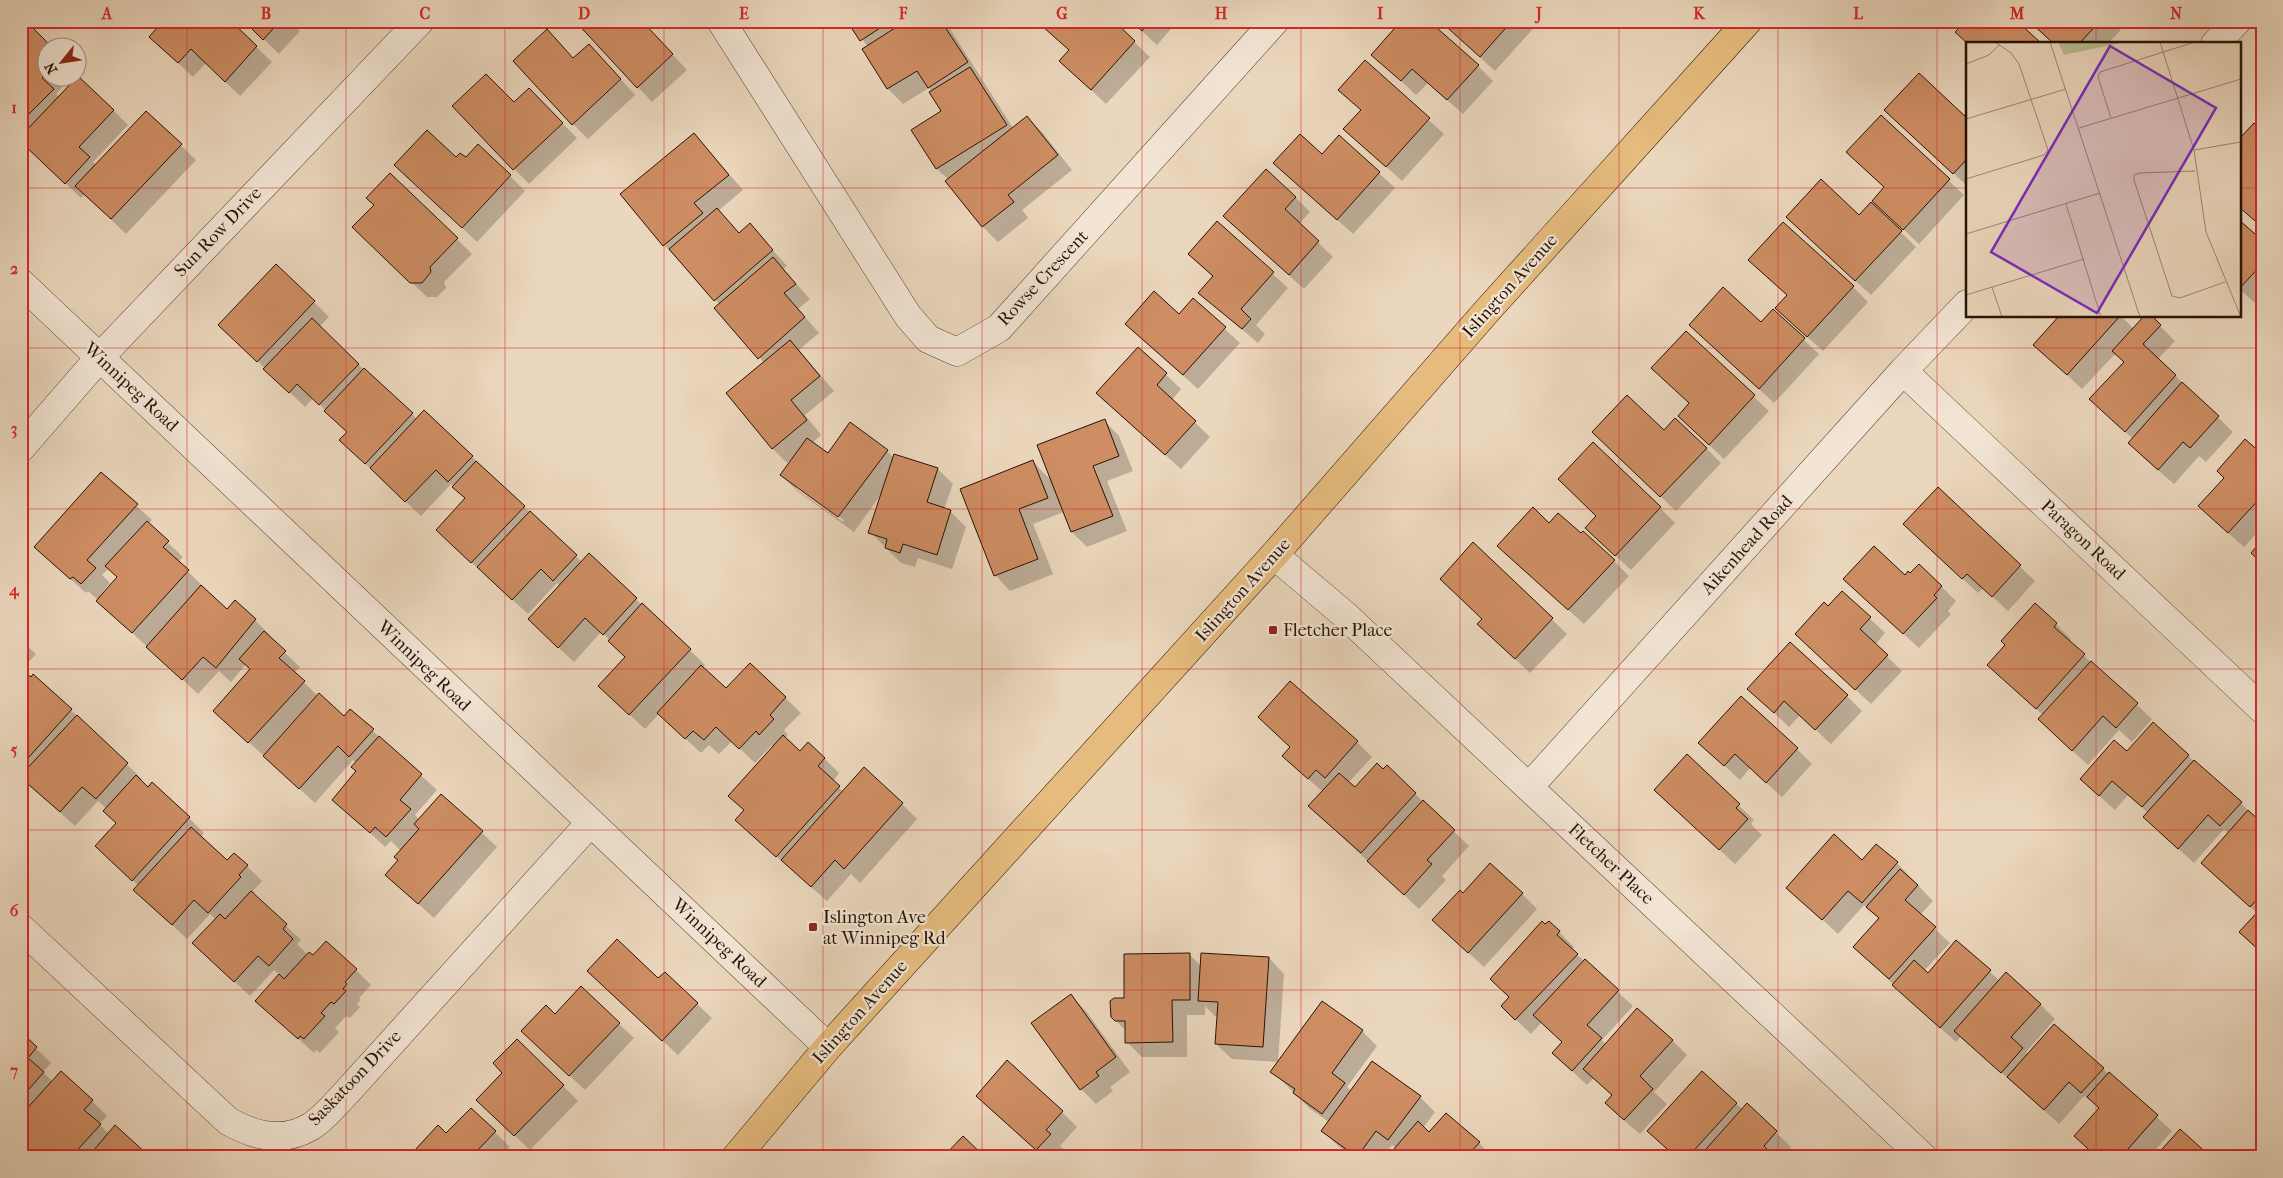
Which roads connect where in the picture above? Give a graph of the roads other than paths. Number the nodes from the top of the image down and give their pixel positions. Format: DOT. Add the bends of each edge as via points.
graph roads {
  1 [pos="420,21"];
  2 [pos="722,21"];
  3 [pos="1276,21"];
  4 [pos="1748,21"];
  5 [pos="2237,21"];
  6 [pos="2217,42"];
  7 [pos="21,283"];
  8 [pos="1966,305"];
  9 [pos="100,357"];
  10 [pos="1903,371"];
  11 [pos="21,448"];
  12 [pos="1274,555"];
  13 [pos="2262,709"];
  14 [pos="1529,787"];
  15 [pos="590,823"];
  16 [pos="21,928"];
  17 [pos="828,1047"];
  18 [pos="736,1157"];
  19 [pos="1923,1157"];
  1 -- 9 [label="street, Sun Row Drive"];
  2 -- 3 [label="street, Rowse Crescent" via="908,316 928,339 957,352 999,328"];
  4 -- 12 [label="main road, Islington Avenue" via="1486,312"];
  5 -- 6 [label="street"];
  7 -- 9 [label="street, Winnipeg Road"];
  8 -- 10 [label="street, Aikenhead Road"];
  9 -- 11 [label="street, Sun Row Drive"];
  9 -- 15 [label="street, Winnipeg Road"];
  10 -- 13 [label="street, Paragon Road"];
  10 -- 14 [label="street, Aikenhead Road"];
  12 -- 14 [label="street, Fletcher Place" via="1346,616"];
  12 -- 17 [label="main road, Islington Avenue"];
  14 -- 19 [label="street, Fletcher Place"];
  15 -- 16 [label="street, Saskatoon Drive" via="347,1092 311,1127 287,1135 258,1135 228,1121"];
  15 -- 17 [label="street, Winnipeg Road"];
  17 -- 18 [label="main road, Islington Avenue"];
}
